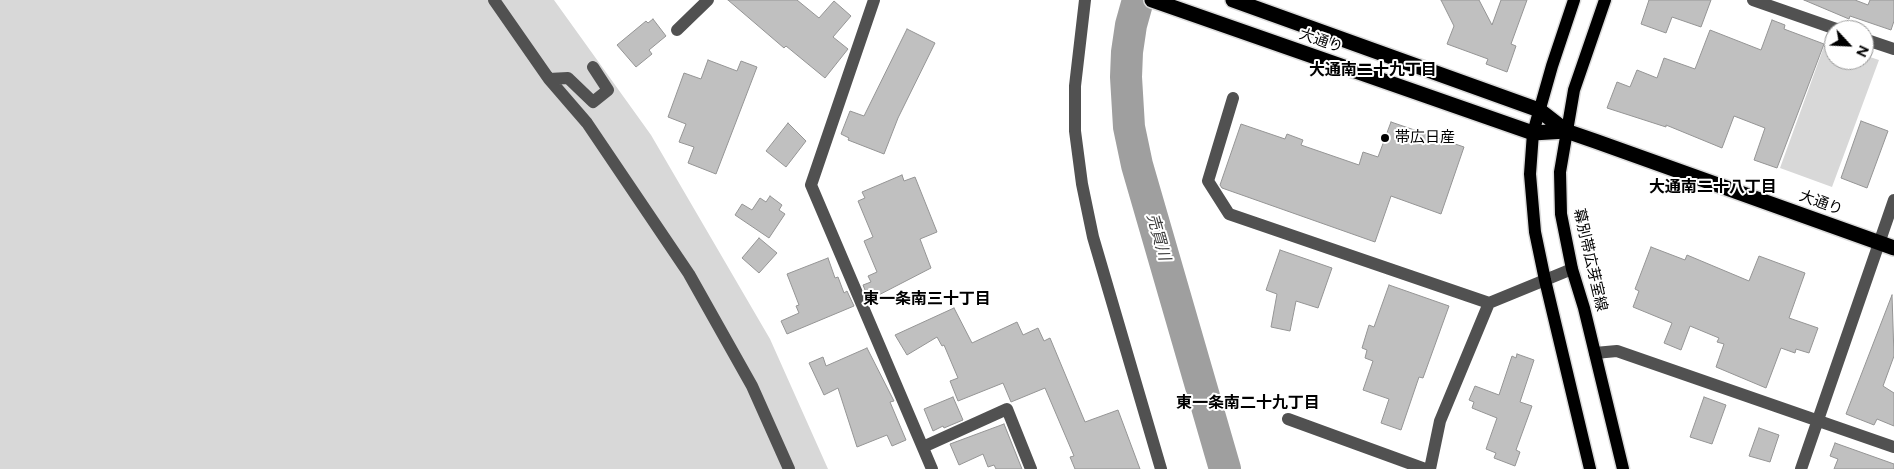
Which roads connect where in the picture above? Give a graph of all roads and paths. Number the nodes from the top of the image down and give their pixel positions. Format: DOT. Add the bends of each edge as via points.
graph roads {
  1 [pos="494,0"];
  2 [pos="708,0"];
  3 [pos="874,0"];
  4 [pos="1085,0"];
  5 [pos="1152,0"];
  6 [pos="1233,0"];
  7 [pos="1574,0"];
  8 [pos="1605,0"];
  9 [pos="1753,0"];
  10 [pos="1824,25"];
  11 [pos="677,30"];
  12 [pos="1874,43"];
  13 [pos="1894,50"];
  14 [pos="593,68"];
  15 [pos="549,79"];
  16 [pos="1233,98"];
  17 [pos="1539,110"];
  18 [pos="1566,131"];
  19 [pos="1533,133"];
  20 [pos="1894,200"];
  21 [pos="1879,242"];
  22 [pos="1894,248"];
  23 [pos="1572,268"];
  24 [pos="1545,280"];
  25 [pos="1489,303"];
  26 [pos="1595,353"];
  27 [pos="1288,419"];
  28 [pos="1818,421"];
  29 [pos="922,447"];
  30 [pos="1894,447"];
  31 [pos="789,469"];
  32 [pos="932,469"];
  33 [pos="1031,469"];
  34 [pos="1161,469"];
  35 [pos="1424,469"];
  36 [pos="1430,469"];
  37 [pos="1590,469"];
  38 [pos="1623,469"];
  39 [pos="1801,469"];
  1 -- 15 [label="street"];
  2 -- 11 [label="street"];
  3 -- 29 [label="street" via="812,184"];
  4 -- 34 [label="street" via="1075,86 1075,131 1082,184 1093,237"];
  5 -- 19 [label="highway, 大通り"];
  6 -- 17 [label="highway, 大通り"];
  7 -- 17 [label="main road"];
  8 -- 18 [label="main road, 幕別帯広芽室線" via="1574,90"];
  9 -- 10 [label="street"];
  12 -- 13 [label="street"];
  14 -- 15 [label="street" via="608,90 593,102 568,78"];
  15 -- 31 [label="street" via="587,123 689,274 752,386"];
  16 -- 25 [label="street" via="1208,181 1229,214"];
  17 -- 18 [label="highway, 大通り"];
  17 -- 19 [label="main road"];
  18 -- 19 [label="highway, 大通り"];
  18 -- 21 [label="highway, 大通り"];
  18 -- 23 [label="main road, 幕別帯広芽室線" via="1560,172 1560,214"];
  19 -- 24 [label="main road" via="1530,174 1535,232"];
  20 -- 21 [label="street"];
  21 -- 22 [label="highway, 大通り"];
  21 -- 28 [label="street"];
  23 -- 24 [label="street"];
  23 -- 26 [label="main road, 幕別帯広芽室線"];
  24 -- 25 [label="street"];
  24 -- 37 [label="main road"];
  25 -- 36 [label="street" via="1440,421"];
  26 -- 28 [label="street" via="1617,351"];
  26 -- 38 [label="main road, 幕別帯広芽室線"];
  27 -- 35 [label="street"];
  28 -- 30 [label="street"];
  28 -- 39 [label="street"];
  29 -- 32 [label="street"];
  29 -- 33 [label="street" via="1007,409"];
}
